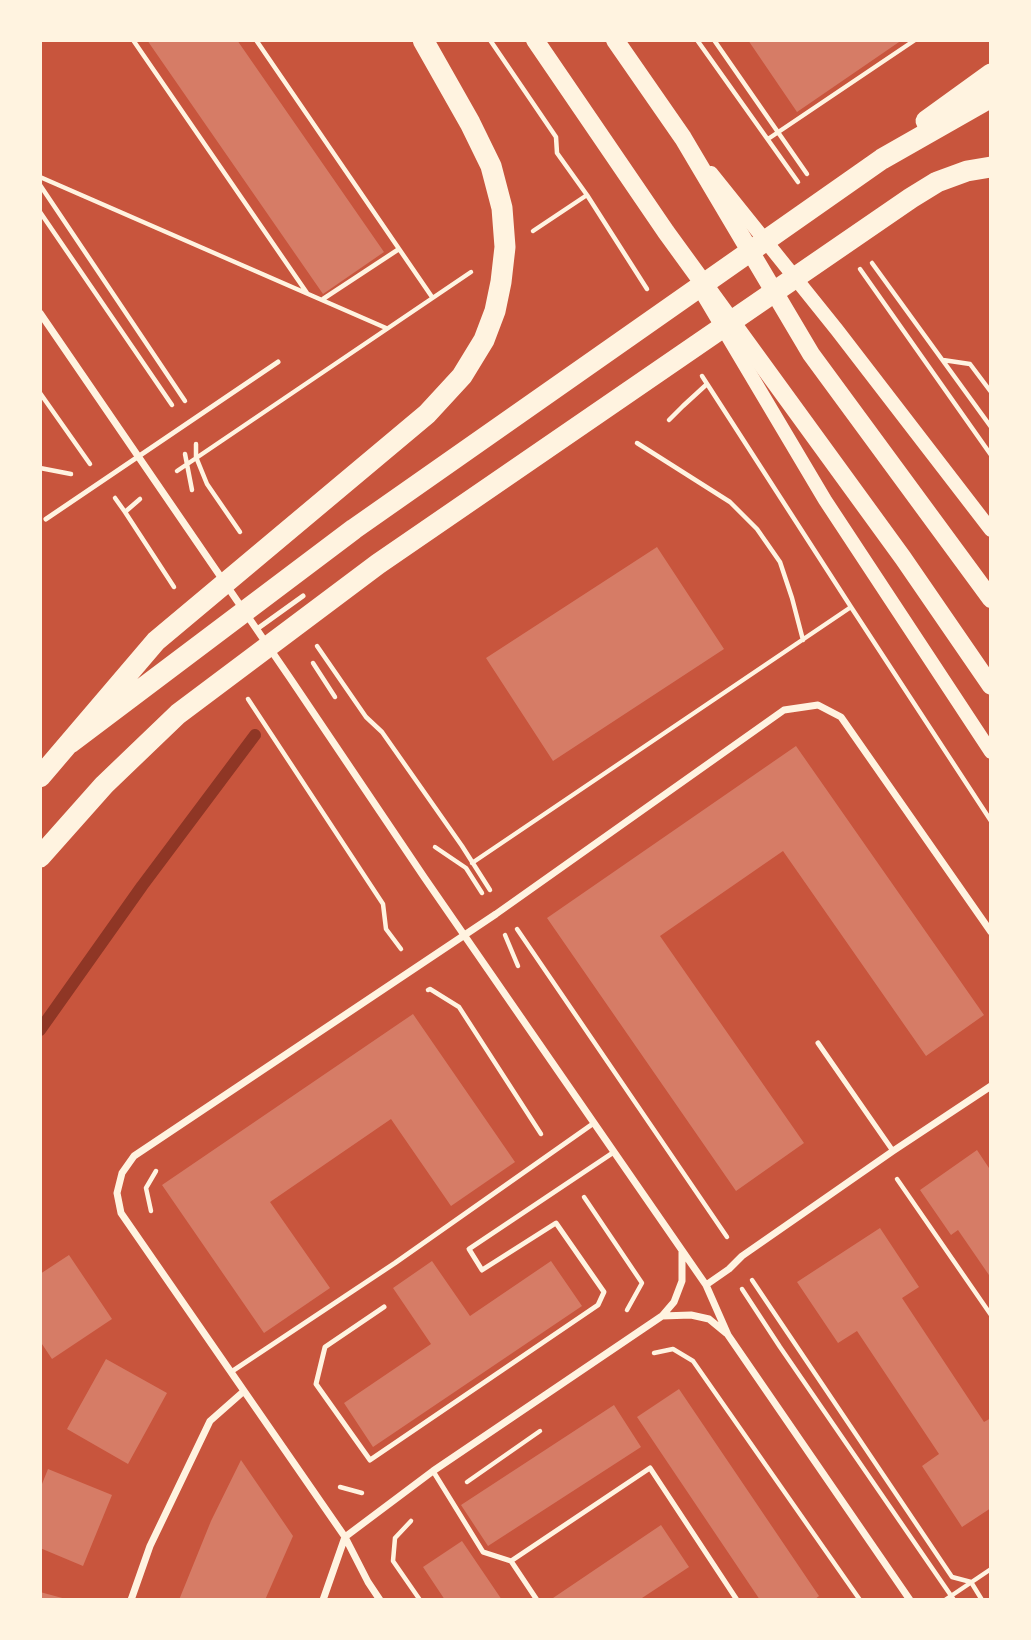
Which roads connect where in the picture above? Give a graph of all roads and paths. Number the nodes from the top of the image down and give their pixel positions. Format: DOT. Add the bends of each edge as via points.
graph roads {
  1 [pos="133,40"];
  2 [pos="256,40"];
  3 [pos="423,40"];
  4 [pos="490,40"];
  5 [pos="535,40"];
  6 [pos="615,40"];
  7 [pos="713,40"];
  8 [pos="915,40"];
  9 [pos="991,74"];
  10 [pos="991,97"];
  11 [pos="777,133"];
  12 [pos="683,138"];
  13 [pos="768,139"];
  14 [pos="882,159"];
  15 [pos="991,167"];
  16 [pos="808,176"];
  17 [pos="40,177"];
  18 [pos="937,182"];
  19 [pos="991,182"];
  20 [pos="587,195"];
  21 [pos="531,232"];
  22 [pos="666,232"];
  23 [pos="399,249"];
  24 [pos="871,263"];
  25 [pos="476,268"];
  26 [pos="647,290"];
  27 [pos="308,294"];
  28 [pos="432,297"];
  29 [pos="322,300"];
  30 [pos="40,313"];
  31 [pos="387,328"];
  32 [pos="942,360"];
  33 [pos="278,362"];
  34 [pos="700,372"];
  35 [pos="707,384"];
  36 [pos="991,392"];
  37 [pos="40,393"];
  38 [pos="670,420"];
  39 [pos="991,427"];
  40 [pos="637,443"];
  41 [pos="137,457"];
  42 [pos="170,476"];
  43 [pos="103,481"];
  44 [pos="125,512"];
  45 [pos="46,519"];
  46 [pos="991,530"];
  47 [pos="178,592"];
  48 [pos="303,596"];
  49 [pos="991,599"];
  50 [pos="851,607"];
  51 [pos="257,629"];
  52 [pos="803,640"];
  53 [pos="991,686"];
  54 [pos="246,696"];
  55 [pos="70,743"];
  56 [pos="991,752"];
  57 [pos="40,777"];
  58 [pos="991,821"];
  59 [pos="40,857"];
  60 [pos="503,909"];
  61 [pos="991,932"];
  62 [pos="465,934"];
  63 [pos="415,967"];
  64 [pos="419,996"];
  65 [pos="818,1042"];
  66 [pos="991,1086"];
  67 [pos="594,1123"];
  68 [pos="893,1151"];
  69 [pos="614,1152"];
  70 [pos="553,1153"];
  71 [pos="157,1171"];
  72 [pos="897,1179"];
  73 [pos="158,1222"];
  74 [pos="682,1251"];
  75 [pos="742,1256"];
  76 [pos="628,1261"];
  77 [pos="706,1284"];
  78 [pos="384,1307"];
  79 [pos="627,1310"];
  80 [pos="991,1315"];
  81 [pos="662,1316"];
  82 [pos="728,1335"];
  83 [pos="654,1353"];
  84 [pos="231,1373"];
  85 [pos="244,1391"];
  86 [pos="433,1471"];
  87 [pos="331,1477"];
  88 [pos="448,1496"];
  89 [pos="395,1498"];
  90 [pos="345,1537"];
  91 [pos="511,1561"];
  92 [pos="991,1569"];
  93 [pos="971,1582"];
  94 [pos="131,1600"];
  95 [pos="323,1600"];
  96 [pos="380,1600"];
  97 [pos="419,1600"];
  98 [pos="537,1600"];
  99 [pos="737,1600"];
  100 [pos="860,1600"];
  101 [pos="910,1600"];
  102 [pos="945,1600"];
  103 [pos="982,1600"];
  1 -- 27 [label="path"];
  2 -- 23 [label="path"];
  3 -- 55 [label="highway" via="491,166 502,208 505,247 501,282 484,340 462,376 427,414 156,641"];
  4 -- 20 [label="path" via="556,137 557,153"];
  5 -- 22 [label="main road"];
  6 -- 12 [label="main road"];
  7 -- 11 [label="path"];
  8 -- 11 [label="path"];
  9 -- 14 [label="highway"];
  10 -- 14 [label="highway"];
  11 -- 13 [label="path"];
  11 -- 16 [label="path"];
  12 -- 46 [label="main road"];
  12 -- 49 [label="main road" via="811,354"];
  14 -- 55 [label="highway" via="354,529"];
  15 -- 18 [label="highway"];
  17 -- 27 [label="path"];
  18 -- 19 [label="highway"];
  18 -- 59 [label="highway" via="378,564 178,714 104,785"];
  20 -- 21 [label="path"];
  20 -- 26 [label="path"];
  22 -- 53 [label="main road"];
  22 -- 56 [label="main road" via="825,500"];
  23 -- 28 [label="path"];
  23 -- 29 [label="path"];
  24 -- 32 [label="path"];
  25 -- 28 [label="path"];
  27 -- 29 [label="path"];
  28 -- 31 [label="path"];
  29 -- 31 [label="path"];
  30 -- 41 [label="street"];
  31 -- 42 [label="path"];
  32 -- 36 [label="path" via="970,364"];
  32 -- 39 [label="path"];
  33 -- 41 [label="lane"];
  34 -- 35 [label="path"];
  35 -- 38 [label="path"];
  35 -- 50 [label="path"];
  37 -- 43 [label="path"];
  40 -- 52 [label="path" via="730,502 757,529 780,562"];
  41 -- 43 [label="lane"];
  41 -- 51 [label="street"];
  43 -- 45 [label="lane"];
  44 -- 47 [label="path"];
  48 -- 51 [label="lane"];
  50 -- 52 [label="path"];
  50 -- 58 [label="path"];
  51 -- 62 [label="street"];
  52 -- 60 [label="path" via="472,863"];
  54 -- 63 [label="path" via="383,904 386,929"];
  55 -- 57 [label="highway"];
  60 -- 61 [label="street" via="784,710 818,705 841,717"];
  60 -- 62 [label="street"];
  60 -- 75 [label="path"];
  62 -- 63 [label="street"];
  62 -- 67 [label="street"];
  63 -- 84 [label="street" via="134,1156 122,1173 117,1193 121,1213"];
  64 -- 70 [label="path" via="430,989 459,1007"];
  65 -- 68 [label="lane"];
  66 -- 68 [label="street"];
  67 -- 69 [label="street"];
  67 -- 70 [label="lane"];
  68 -- 75 [label="street"];
  69 -- 74 [label="street"];
  69 -- 78 [label="lane" via="469,1250 482,1270 555,1223 604,1292 598,1305 370,1460 316,1384 325,1347"];
  70 -- 84 [label="lane"];
  71 -- 73 [label="path" via="146,1188 150,1210"];
  72 -- 80 [label="path"];
  74 -- 77 [label="street"];
  74 -- 81 [label="street" via="682,1281"];
  75 -- 77 [label="street"];
  75 -- 93 [label="path" via="752,1281 952,1577"];
  76 -- 79 [label="path" via="642,1283"];
  77 -- 82 [label="street"];
  81 -- 82 [label="street" via="709,1319"];
  81 -- 86 [label="street"];
  82 -- 101 [label="street"];
  83 -- 100 [label="path" via="673,1349 693,1361"];
  84 -- 85 [label="street"];
  85 -- 90 [label="street"];
  85 -- 94 [label="street" via="210,1421 150,1546"];
  86 -- 88 [label="lane"];
  86 -- 89 [label="street"];
  87 -- 89 [label="path" via="340,1488 361,1493 382,1480"];
  88 -- 91 [label="lane" via="483,1552"];
  88 -- 97 [label="path" via="395,1538 393,1561"];
  89 -- 90 [label="street"];
  90 -- 95 [label="street"];
  90 -- 96 [label="street"];
  91 -- 98 [label="lane"];
  91 -- 99 [label="lane" via="650,1468"];
  92 -- 93 [label="path"];
  93 -- 102 [label="path"];
  93 -- 103 [label="path"];
}
